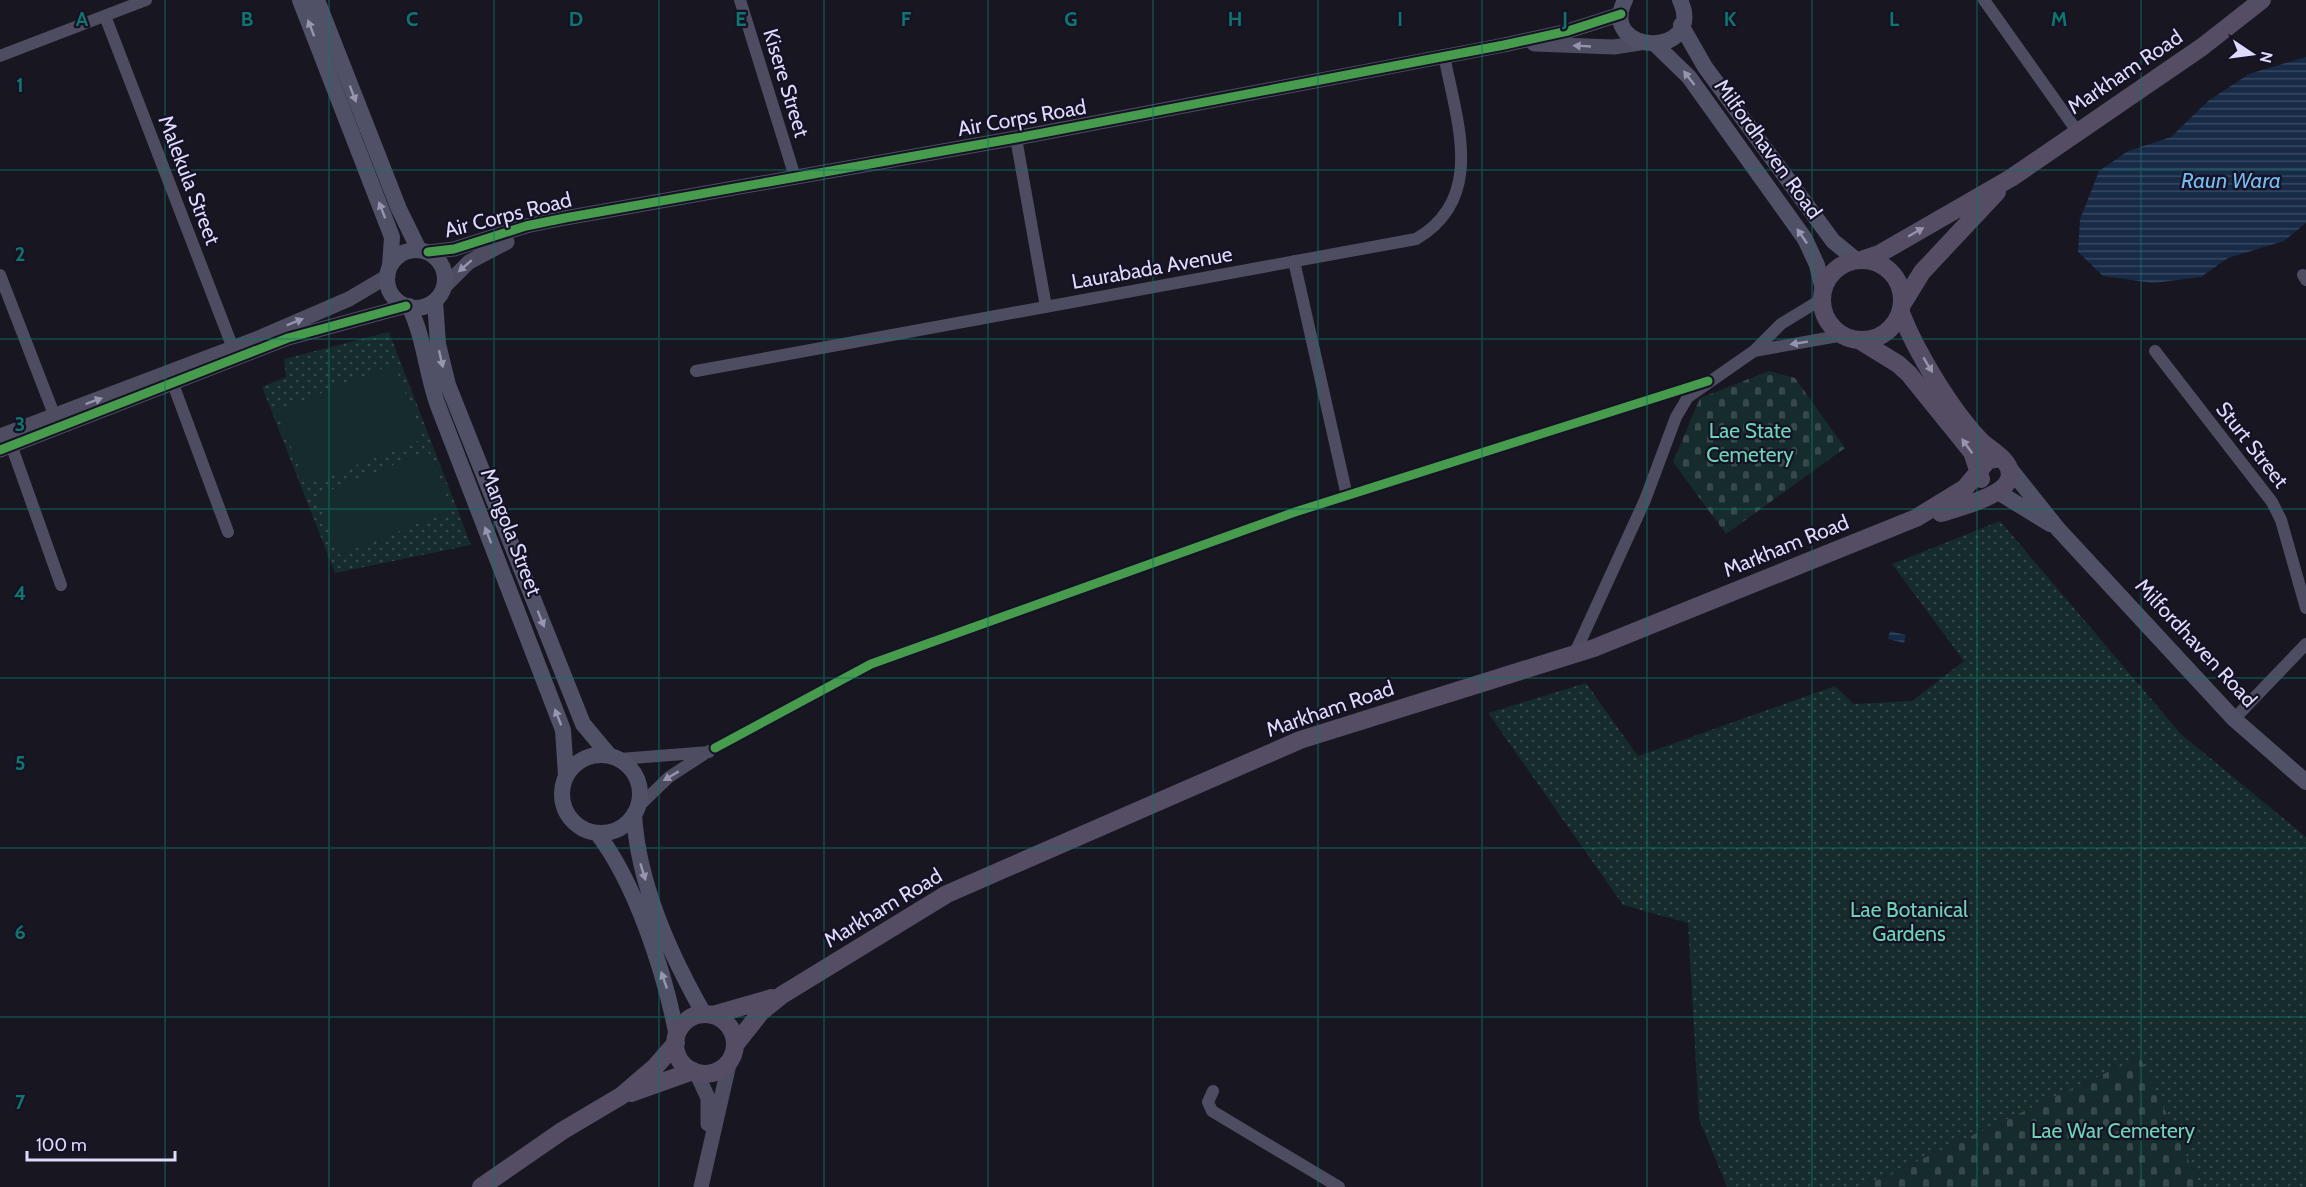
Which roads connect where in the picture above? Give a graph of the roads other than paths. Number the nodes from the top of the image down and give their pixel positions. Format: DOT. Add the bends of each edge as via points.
graph roads {
  1 [pos="146,0"];
  2 [pos="300,0"];
  3 [pos="316,0"];
  4 [pos="740,0"];
  5 [pos="1984,0"];
  6 [pos="2262,0"];
  7 [pos="1623,4"];
  8 [pos="1683,9"];
  9 [pos="105,16"];
  10 [pos="1648,44"];
  11 [pos="1504,45"];
  12 [pos="1444,55"];
  13 [pos="0,56"];
  14 [pos="2078,131"];
  15 [pos="1016,138"];
  16 [pos="795,177"];
  17 [pos="2011,178"];
  18 [pos="554,221"];
  19 [pos="424,251"];
  20 [pos="1860,259"];
  21 [pos="1294,261"];
  22 [pos="389,271"];
  23 [pos="0,275"];
  24 [pos="439,294"];
  25 [pos="1823,295"];
  26 [pos="408,306"];
  27 [pos="1046,307"];
  28 [pos="1902,308"];
  29 [pos="1851,338"];
  30 [pos="1754,351"];
  31 [pos="2155,351"];
  32 [pos="235,353"];
  33 [pos="696,371"];
  34 [pos="171,379"];
  35 [pos="1708,381"];
  36 [pos="57,422"];
  37 [pos="5,441"];
  38 [pos="2004,462"];
  39 [pos="1978,471"];
  40 [pos="1998,492"];
  41 [pos="1347,496"];
  42 [pos="1916,518"];
  43 [pos="2058,529"];
  44 [pos="228,532"];
  45 [pos="61,585"];
  46 [pos="2306,608"];
  47 [pos="2306,644"];
  48 [pos="1574,655"];
  49 [pos="2234,719"];
  50 [pos="715,748"];
  51 [pos="615,757"];
  52 [pos="566,775"];
  53 [pos="2306,782"];
  54 [pos="636,811"];
  55 [pos="597,833"];
  56 [pos="782,995"];
  57 [pos="709,1014"];
  58 [pos="676,1040"];
  59 [pos="733,1053"];
  60 [pos="695,1072"];
  61 [pos="1213,1090"];
  62 [pos="621,1096"];
  63 [pos="704,1169"];
  64 [pos="481,1187"];
  65 [pos="701,1187"];
  66 [pos="1339,1187"];
  1 -- 9 [label="street"];
  22 -- 2 [label="main road, one-way" via="392,237"];
  3 -- 19 [label="main road, one-way" via="399,209"];
  4 -- 16 [label="street, Kisere Street"];
  5 -- 14 [label="street"];
  6 -- 14 [label="main road, Markham Road" via="2202,47"];
  7 -- 10 [label="main road, Milfordhaven Road" via="1623,26 1630,36"];
  7 -- 11 [label="street, Air Corps Road" via="1568,31"];
  8 -- 10 [label="main road" via="1671,39"];
  8 -- 20 [label="main road, Milfordhaven Road" via="1705,67 1829,235"];
  9 -- 13 [label="street"];
  9 -- 32 [label="street, Malekula Street"];
  10 -- 11 [label="street, Air Corps Road, one-way"];
  25 -- 10 [label="main road, Milfordhaven Road, one-way" via="1817,265 1805,239 1689,77"];
  11 -- 12 [label="street, Air Corps Road"];
  12 -- 15 [label="street, Air Corps Road"];
  12 -- 21 [label="street, Laurabada Avenue" via="1462,172 1456,196 1441,219 1416,239"];
  14 -- 17 [label="main road, Markham Road"];
  15 -- 16 [label="street, Air Corps Road"];
  15 -- 27 [label="street"];
  16 -- 18 [label="street, Air Corps Road"];
  20 -- 17 [label="main road, Markham Road, one-way" via="1879,254"];
  17 -- 28 [label="main road, Markham Road" via="1922,272"];
  18 -- 19 [label="street, Air Corps Road" via="454,249"];
  18 -- 24 [label="street, Air Corps Road, one-way" via="482,253"];
  19 -- 22 [label="main road" via="402,253"];
  19 -- 24 [label="main road" via="441,263 445,278"];
  20 -- 25 [label="main road" via="1833,272"];
  20 -- 28 [label="main road" via="1877,262 1892,273 1902,290"];
  21 -- 27 [label="street, Laurabada Avenue"];
  21 -- 41 [label="street"];
  22 -- 26 [label="main road" via="394,297"];
  32 -- 22 [label="street, one-way" via="327,309"];
  23 -- 36 [label="street"];
  24 -- 26 [label="main road" via="418,307"];
  24 -- 51 [label="main road, Mangola Street, one-way" via="438,345 447,385 583,724 590,736"];
  25 -- 29 [label="main road" via="1827,320"];
  25 -- 30 [label="street" via="1781,324"];
  26 -- 32 [label="street"];
  52 -- 26 [label="main road, Mangola Street, one-way" via="563,730 437,403 419,330"];
  27 -- 33 [label="street, Laurabada Avenue"];
  28 -- 29 [label="main road" via="1894,325 1884,334 1872,339"];
  28 -- 38 [label="main road, Milfordhaven Road, one-way" via="1941,386 1981,441"];
  29 -- 30 [label="street, one-way"];
  39 -- 29 [label="main road, Milfordhaven Road, one-way" via="1972,452 1909,374"];
  30 -- 35 [label="street"];
  31 -- 46 [label="street, Sturt Street" via="2272,502 2281,519"];
  32 -- 34 [label="street"];
  34 -- 36 [label="street"];
  34 -- 44 [label="street"];
  35 -- 41 [label="street"];
  35 -- 48 [label="street" via="1688,397 1676,417 1645,500"];
  36 -- 37 [label="street"];
  37 -- 45 [label="street"];
  38 -- 39 [label="main road, Markham Road" via="1988,460"];
  38 -- 40 [label="main road" via="2009,481"];
  38 -- 43 [label="main road, Milfordhaven Road"];
  39 -- 40 [label="main road, Milfordhaven Road" via="1985,484"];
  39 -- 42 [label="main road, Markham Road" via="1971,483 1953,498"];
  40 -- 42 [label="main road, Markham Road"];
  40 -- 43 [label="main road, Milfordhaven Road"];
  41 -- 50 [label="street" via="871,664"];
  42 -- 48 [label="main road, Markham Road"];
  43 -- 49 [label="main road, Milfordhaven Road"];
  47 -- 49 [label="street"];
  48 -- 56 [label="main road, Markham Road" via="1300,740 947,894"];
  49 -- 53 [label="main road, Milfordhaven Road"];
  51 -- 52 [label="main road" via="599,754 580,760"];
  51 -- 54 [label="main road" via="635,775 640,796"];
  51 -- 54 [label="street, one-way" via="709,752 669,777"];
  52 -- 55 [label="main road" via="561,790 565,811 579,827"];
  54 -- 55 [label="main road" via="618,829"];
  54 -- 57 [label="main road, one-way" via="637,848 647,885 681,970"];
  58 -- 55 [label="main road, one-way" via="665,981 614,856"];
  56 -- 57 [label="main road, Markham Road"];
  56 -- 59 [label="main road, Markham Road" via="761,1012"];
  57 -- 58 [label="main road" via="690,1018"];
  57 -- 59 [label="main road" via="732,1029"];
  58 -- 60 [label="main road" via="680,1060"];
  58 -- 62 [label="main road" via="656,1066"];
  59 -- 60 [label="main road" via="715,1072"];
  59 -- 63 [label="street"];
  60 -- 62 [label="main road"];
  60 -- 63 [label="street" via="709,1104"];
  61 -- 66 [label="street" via="1208,1102 1212,1111"];
  62 -- 64 [label="main road"];
  63 -- 65 [label="street"];
}
